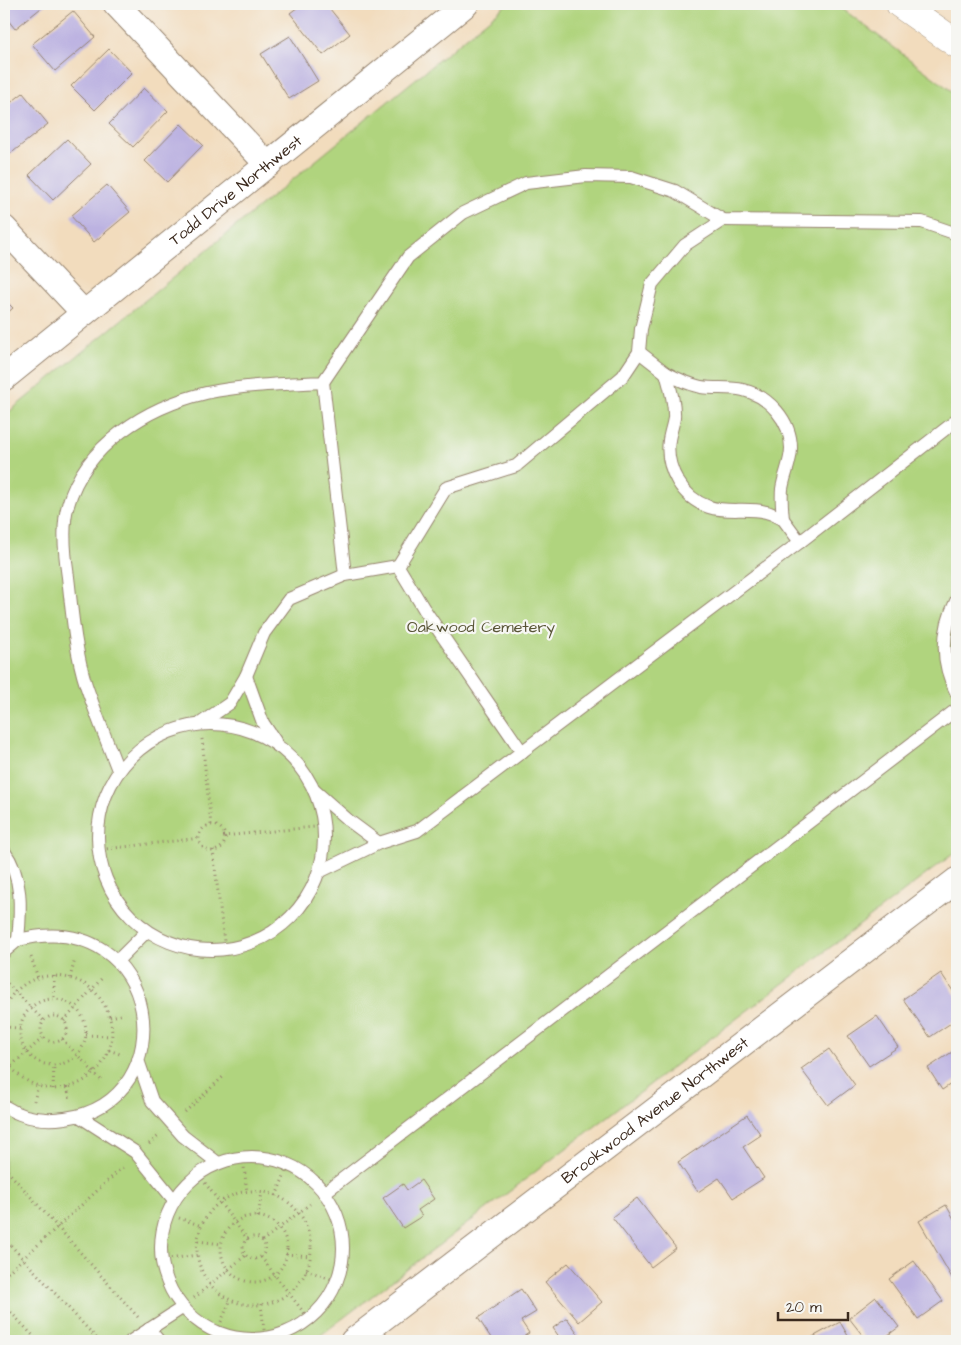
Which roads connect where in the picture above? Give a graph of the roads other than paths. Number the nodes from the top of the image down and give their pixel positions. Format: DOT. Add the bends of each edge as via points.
graph roads {
  1 [pos="116,4"];
  2 [pos="466,4"];
  3 [pos="900,4"];
  4 [pos="957,44"];
  5 [pos="268,165"];
  6 [pos="723,220"];
  7 [pos="4,228"];
  8 [pos="957,234"];
  9 [pos="84,313"];
  10 [pos="639,352"];
  11 [pos="666,373"];
  12 [pos="4,378"];
  13 [pos="323,382"];
  14 [pos="957,420"];
  15 [pos="783,519"];
  16 [pos="800,542"];
  17 [pos="398,566"];
  18 [pos="345,574"];
  19 [pos="957,599"];
  20 [pos="246,676"];
  21 [pos="957,694"];
  22 [pos="957,709"];
  23 [pos="201,724"];
  24 [pos="277,744"];
  25 [pos="522,752"];
  26 [pos="118,770"];
  27 [pos="315,791"];
  28 [pos="379,843"];
  29 [pos="4,851"];
  30 [pos="319,872"];
  31 [pos="957,880"];
  32 [pos="147,931"];
  33 [pos="18,940"];
  34 [pos="4,952"];
  35 [pos="117,961"];
  36 [pos="138,1060"];
  37 [pos="4,1106"];
  38 [pos="79,1116"];
  39 [pos="218,1163"];
  40 [pos="324,1192"];
  41 [pos="174,1200"];
  42 [pos="182,1308"];
  43 [pos="149,1329"];
  44 [pos="131,1341"];
  45 [pos="159,1341"];
  46 [pos="354,1341"];
  1 -- 5 [label="street"];
  2 -- 5 [label="street, Todd Drive Northwest"];
  3 -- 4 [label="main road"];
  5 -- 9 [label="street, Todd Drive Northwest"];
  6 -- 8 [label="lane" via="922,222"];
  6 -- 10 [label="lane" via="685,245 652,284"];
  6 -- 13 [label="lane" via="675,191 631,177 586,176 526,183 464,213 408,257"];
  7 -- 9 [label="street"];
  9 -- 12 [label="street, Todd Drive Northwest"];
  10 -- 11 [label="lane"];
  10 -- 17 [label="lane" via="623,376 516,466 446,488"];
  11 -- 15 [label="lane" via="673,398 674,418 669,441 670,462 677,481 690,496 708,507 766,512"];
  11 -- 15 [label="lane" via="703,387 743,390 762,397 777,410 787,427 791,446 782,487"];
  13 -- 18 [label="lane"];
  13 -- 26 [label="lane" via="265,385 205,394 155,411 117,434 81,472 67,506 65,554 86,683"];
  14 -- 16 [label="lane"];
  15 -- 16 [label="lane"];
  16 -- 25 [label="lane"];
  17 -- 18 [label="lane"];
  17 -- 25 [label="lane"];
  18 -- 20 [label="lane" via="289,599 264,633"];
  19 -- 21 [label="lane" via="948,618 943,648 949,678"];
  20 -- 23 [label="lane" via="230,703"];
  20 -- 24 [label="lane" via="263,723"];
  22 -- 40 [label="lane"];
  23 -- 24 [label="lane" via="228,724 254,731"];
  23 -- 26 [label="lane" via="169,731 140,747"];
  24 -- 27 [label="lane" via="299,765"];
  25 -- 28 [label="lane" via="417,831"];
  26 -- 32 [label="lane" via="104,795 98,822 97,850 106,881 114,895 123,909"];
  27 -- 28 [label="lane"];
  27 -- 30 [label="lane" via="324,826"];
  28 -- 30 [label="lane"];
  29 -- 33 [label="lane" via="19,884"];
  30 -- 32 [label="lane" via="305,900 283,924 256,941 225,950 198,950 180,946"];
  31 -- 46 [label="street, Brookwood Avenue Northwest"];
  32 -- 35 [label="lane"];
  33 -- 34 [label="lane"];
  33 -- 35 [label="lane" via="44,934 70,936 96,945"];
  35 -- 36 [label="lane" via="133,982 142,1008 144,1035"];
  36 -- 38 [label="lane" via="125,1085 104,1104"];
  36 -- 39 [label="lane" via="152,1101 183,1136"];
  37 -- 38 [label="lane" via="15,1114 47,1120"];
  38 -- 41 [label="lane" via="138,1154"];
  39 -- 40 [label="lane" via="243,1158 276,1160 303,1173"];
  39 -- 41 [label="lane" via="193,1178"];
  40 -- 42 [label="lane" via="339,1220 343,1251 337,1281 321,1308 296,1328 266,1338 236,1338 206,1328"];
  41 -- 42 [label="lane" via="163,1226 161,1260 167,1283"];
  42 -- 43 [label="lane"];
  43 -- 44 [label="lane"];
  43 -- 45 [label="lane"];
}
